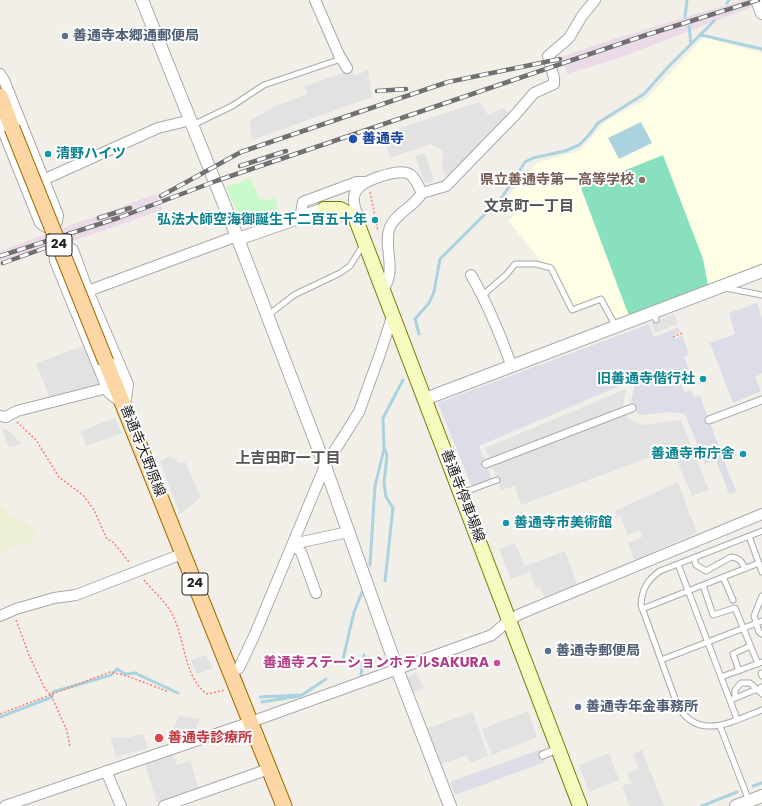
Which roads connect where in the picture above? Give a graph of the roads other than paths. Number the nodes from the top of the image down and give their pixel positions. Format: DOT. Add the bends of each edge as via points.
graph roads {
  1 [pos="142,0"];
  2 [pos="315,0"];
  3 [pos="595,0"];
  4 [pos="757,0"];
  5 [pos="762,13"];
  6 [pos="341,59"];
  7 [pos="348,68"];
  8 [pos="0,74"];
  9 [pos="0,96"];
  10 [pos="192,123"];
  11 [pos="6,125"];
  12 [pos="43,180"];
  13 [pos="368,184"];
  14 [pos="422,192"];
  15 [pos="324,210"];
  16 [pos="300,218"];
  17 [pos="238,237"];
  18 [pos="363,238"];
  19 [pos="389,258"];
  20 [pos="373,264"];
  21 [pos="762,271"];
  22 [pos="470,275"];
  23 [pos="720,287"];
  24 [pos="383,290"];
  25 [pos="88,291"];
  26 [pos="483,295"];
  27 [pos="762,295"];
  28 [pos="393,314"];
  29 [pos="267,316"];
  30 [pos="616,327"];
  31 [pos="512,367"];
  32 [pos="107,388"];
  33 [pos="425,399"];
  34 [pos="762,400"];
  35 [pos="125,406"];
  36 [pos="632,408"];
  37 [pos="3,416"];
  38 [pos="709,420"];
  39 [pos="486,464"];
  40 [pos="324,466"];
  41 [pos="497,480"];
  42 [pos="461,494"];
  43 [pos="762,514"];
  44 [pos="762,531"];
  45 [pos="348,532"];
  46 [pos="749,536"];
  47 [pos="293,544"];
  48 [pos="182,554"];
  49 [pos="694,558"];
  50 [pos="759,560"];
  51 [pos="678,564"];
  52 [pos="745,569"];
  53 [pos="762,572"];
  54 [pos="723,577"];
  55 [pos="703,585"];
  56 [pos="689,591"];
  57 [pos="316,593"];
  58 [pos="762,596"];
  59 [pos="733,600"];
  60 [pos="642,609"];
  61 [pos="0,616"];
  62 [pos="508,621"];
  63 [pos="762,622"];
  64 [pos="756,624"];
  65 [pos="743,629"];
  66 [pos="762,634"];
  67 [pos="708,642"];
  68 [pos="750,646"];
  69 [pos="661,660"];
  70 [pos="760,663"];
  71 [pos="397,669"];
  72 [pos="739,671"];
  73 [pos="231,673"];
  74 [pos="722,677"];
  75 [pos="759,688"];
  76 [pos="762,694"];
  77 [pos="733,699"];
  78 [pos="762,710"];
  79 [pos="737,719"];
  80 [pos="251,722"];
  81 [pos="720,726"];
  82 [pos="269,769"];
  83 [pos="106,771"];
  84 [pos="762,796"];
  85 [pos="749,801"];
  86 [pos="5,806"];
  87 [pos="121,806"];
  88 [pos="164,806"];
  89 [pos="284,806"];
  90 [pos="450,806"];
  91 [pos="580,806"];
  92 [pos="736,806"];
  1 -- 10 [label="street"];
  2 -- 6 [label="street"];
  3 -- 14 [label="street" via="569,38 548,56 554,84 534,93 446,186"];
  4 -- 5 [label="street"];
  6 -- 7 [label="street"];
  6 -- 10 [label="lane" via="264,85 232,106"];
  8 -- 12 [label="street"];
  9 -- 11 [label="main road, 善通寺大野原線 / 24"];
  10 -- 12 [label="street" via="158,128"];
  10 -- 17 [label="street"];
  11 -- 12 [label="street" via="40,223 46,227 57,222 58,216"];
  11 -- 35 [label="main road, 善通寺大野原線 / 24, bridge"];
  13 -- 14 [label="street" via="389,174 407,173 415,178"];
  13 -- 16 [label="street" via="357,182 303,202"];
  13 -- 18 [label="street" via="360,186 355,194 355,208 362,226"];
  14 -- 19 [label="street" via="418,201 396,218 390,227"];
  15 -- 16 [label="street"];
  15 -- 18 [label="main road, 善通寺停車場線" via="340,209 355,217"];
  16 -- 17 [label="street"];
  17 -- 25 [label="street"];
  17 -- 29 [label="street"];
  18 -- 20 [label="main road, 善通寺停車場線"];
  18 -- 29 [label="lane" via="350,266 294,295"];
  19 -- 20 [label="street" via="384,264"];
  19 -- 24 [label="street" via="389,282"];
  20 -- 24 [label="main road, 善通寺停車場線"];
  21 -- 23 [label="street"];
  22 -- 26 [label="street"];
  23 -- 27 [label="lane"];
  23 -- 30 [label="street" via="655,316"];
  24 -- 28 [label="main road, 善通寺停車場線"];
  25 -- 32 [label="street" via="73,250 67,246 54,253"];
  25 -- 35 [label="street" via="128,384"];
  26 -- 30 [label="lane" via="516,264 536,264 551,268 572,310 601,298"];
  26 -- 31 [label="street"];
  28 -- 33 [label="main road, 善通寺停車場線"];
  28 -- 40 [label="street" via="359,412"];
  29 -- 40 [label="street"];
  30 -- 31 [label="street"];
  31 -- 33 [label="street"];
  32 -- 35 [label="street" via="109,393"];
  32 -- 37 [label="street"];
  33 -- 42 [label="main road, 善通寺停車場線"];
  34 -- 38 [label="street" via="739,405"];
  35 -- 48 [label="main road, 善通寺大野原線 / 24"];
  36 -- 39 [label="street"];
  40 -- 45 [label="street"];
  40 -- 47 [label="street"];
  41 -- 42 [label="lane"];
  42 -- 62 [label="main road, 善通寺停車場線"];
  43 -- 62 [label="street"];
  44 -- 46 [label="lane"];
  45 -- 47 [label="street"];
  45 -- 71 [label="street"];
  46 -- 49 [label="lane"];
  46 -- 50 [label="lane"];
  47 -- 57 [label="street" via="302,552"];
  47 -- 73 [label="street" via="243,662"];
  48 -- 61 [label="street" via="76,595 54,598"];
  48 -- 73 [label="main road, 善通寺大野原線 / 24"];
  49 -- 51 [label="lane"];
  49 -- 52 [label="lane" via="696,565 706,571 731,557 742,562"];
  50 -- 52 [label="lane"];
  50 -- 53 [label="lane"];
  51 -- 56 [label="lane"];
  51 -- 60 [label="lane" via="660,571 649,579 641,595"];
  52 -- 54 [label="lane"];
  54 -- 55 [label="lane"];
  54 -- 59 [label="lane"];
  55 -- 56 [label="lane"];
  55 -- 65 [label="lane" via="713,616 735,608"];
  56 -- 60 [label="lane"];
  56 -- 67 [label="lane"];
  58 -- 64 [label="lane" via="754,616"];
  60 -- 69 [label="lane"];
  62 -- 71 [label="street" via="492,635"];
  62 -- 91 [label="main road, 善通寺停車場線"];
  63 -- 64 [label="lane"];
  64 -- 65 [label="lane"];
  64 -- 66 [label="lane"];
  65 -- 67 [label="lane"];
  65 -- 68 [label="lane"];
  67 -- 69 [label="lane"];
  67 -- 74 [label="lane"];
  68 -- 70 [label="lane"];
  68 -- 72 [label="lane" via="733,654"];
  69 -- 81 [label="lane" via="681,713 704,726"];
  70 -- 72 [label="lane"];
  71 -- 80 [label="street"];
  71 -- 90 [label="street" via="448,789"];
  72 -- 74 [label="lane"];
  73 -- 80 [label="main road, 善通寺大野原線 / 24"];
  74 -- 77 [label="lane"];
  75 -- 76 [label="lane"];
  75 -- 77 [label="lane"];
  75 -- 77 [label="lane" via="750,683 741,683 735,690"];
  77 -- 79 [label="lane"];
  78 -- 79 [label="lane"];
  79 -- 81 [label="lane"];
  80 -- 82 [label="main road, 善通寺大野原線 / 24"];
  80 -- 83 [label="street"];
  81 -- 85 [label="lane"];
  82 -- 88 [label="street"];
  82 -- 89 [label="main road, 善通寺大野原線 / 24"];
  83 -- 86 [label="street"];
  83 -- 87 [label="street"];
  84 -- 85 [label="street"];
  85 -- 92 [label="street"];
}
